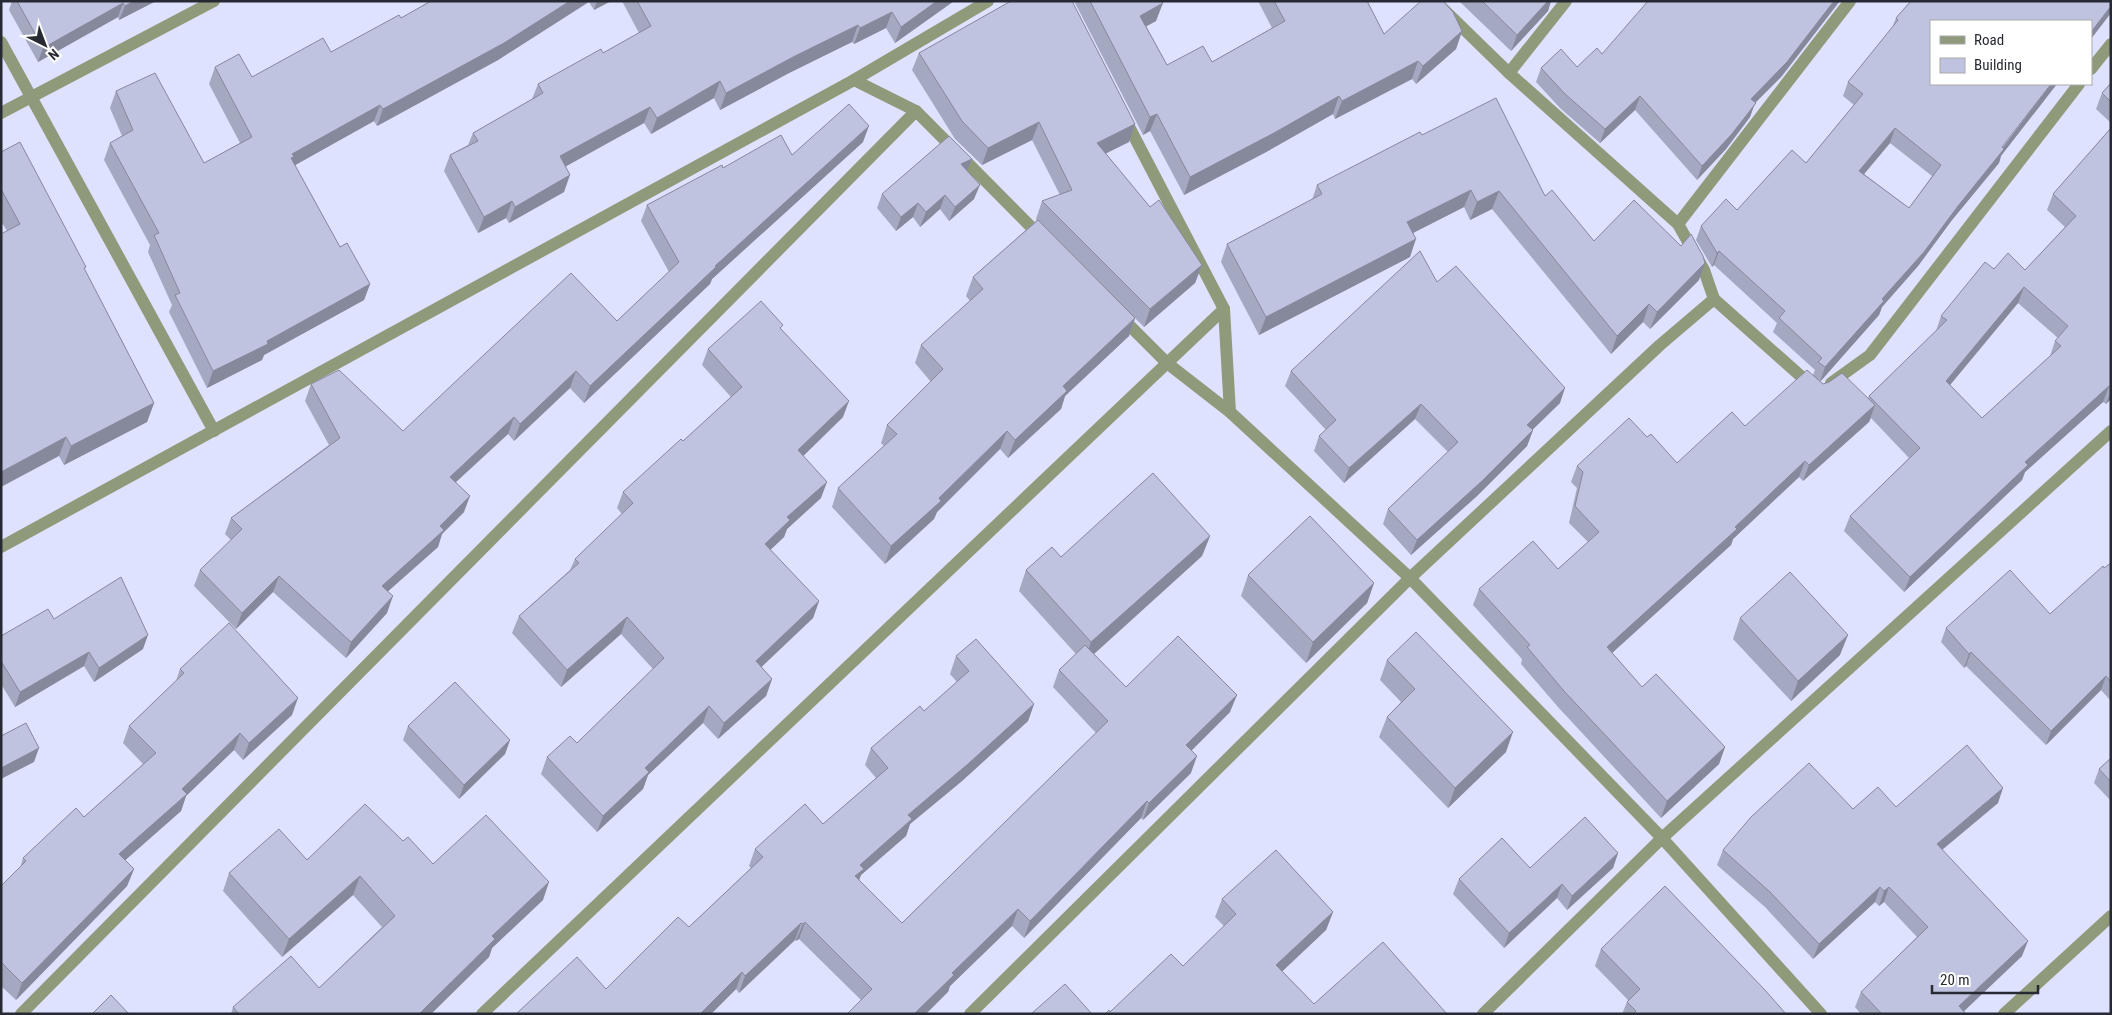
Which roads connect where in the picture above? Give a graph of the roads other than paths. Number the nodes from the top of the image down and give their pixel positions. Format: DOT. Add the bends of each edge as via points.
graph roads {
  1 [pos="214,1"];
  2 [pos="988,1"];
  3 [pos="1435,1"];
  4 [pos="1566,1"];
  5 [pos="1850,1"];
  6 [pos="1,42"];
  7 [pos="2111,44"];
  8 [pos="2092,68"];
  9 [pos="1509,74"];
  10 [pos="854,80"];
  11 [pos="2078,85"];
  12 [pos="31,98"];
  13 [pos="1119,107"];
  14 [pos="916,111"];
  15 [pos="1,113"];
  16 [pos="1678,224"];
  17 [pos="1048,244"];
  18 [pos="1714,299"];
  19 [pos="1111,307"];
  20 [pos="1224,310"];
  21 [pos="1167,364"];
  22 [pos="1230,412"];
  23 [pos="214,431"];
  24 [pos="2111,431"];
  25 [pos="1,547"];
  26 [pos="1410,578"];
  27 [pos="1662,838"];
  28 [pos="2111,916"];
  29 [pos="21,1014"];
  30 [pos="482,1014"];
  31 [pos="970,1014"];
  32 [pos="1483,1014"];
  33 [pos="1821,1014"];
  34 [pos="2004,1014"];
  1 -- 12 [label="street"];
  2 -- 10 [label="street"];
  3 -- 9 [label="street"];
  4 -- 9 [label="street"];
  5 -- 16 [label="street"];
  6 -- 12 [label="street"];
  7 -- 8 [label="street"];
  9 -- 16 [label="street"];
  10 -- 14 [label="street"];
  10 -- 23 [label="street"];
  11 -- 18 [label="street" via="1870,355 1819,392"];
  12 -- 15 [label="street"];
  12 -- 23 [label="street"];
  13 -- 20 [label="street"];
  14 -- 17 [label="street"];
  14 -- 29 [label="street"];
  16 -- 18 [label="street" via="1704,270"];
  18 -- 26 [label="street" via="1660,345"];
  19 -- 21 [label="street"];
  20 -- 21 [label="street"];
  20 -- 22 [label="street"];
  21 -- 22 [label="street"];
  21 -- 30 [label="street"];
  22 -- 26 [label="street"];
  23 -- 25 [label="street"];
  24 -- 27 [label="street"];
  26 -- 27 [label="street"];
  26 -- 31 [label="street"];
  27 -- 32 [label="street"];
  27 -- 33 [label="street"];
  28 -- 34 [label="street"];
}
